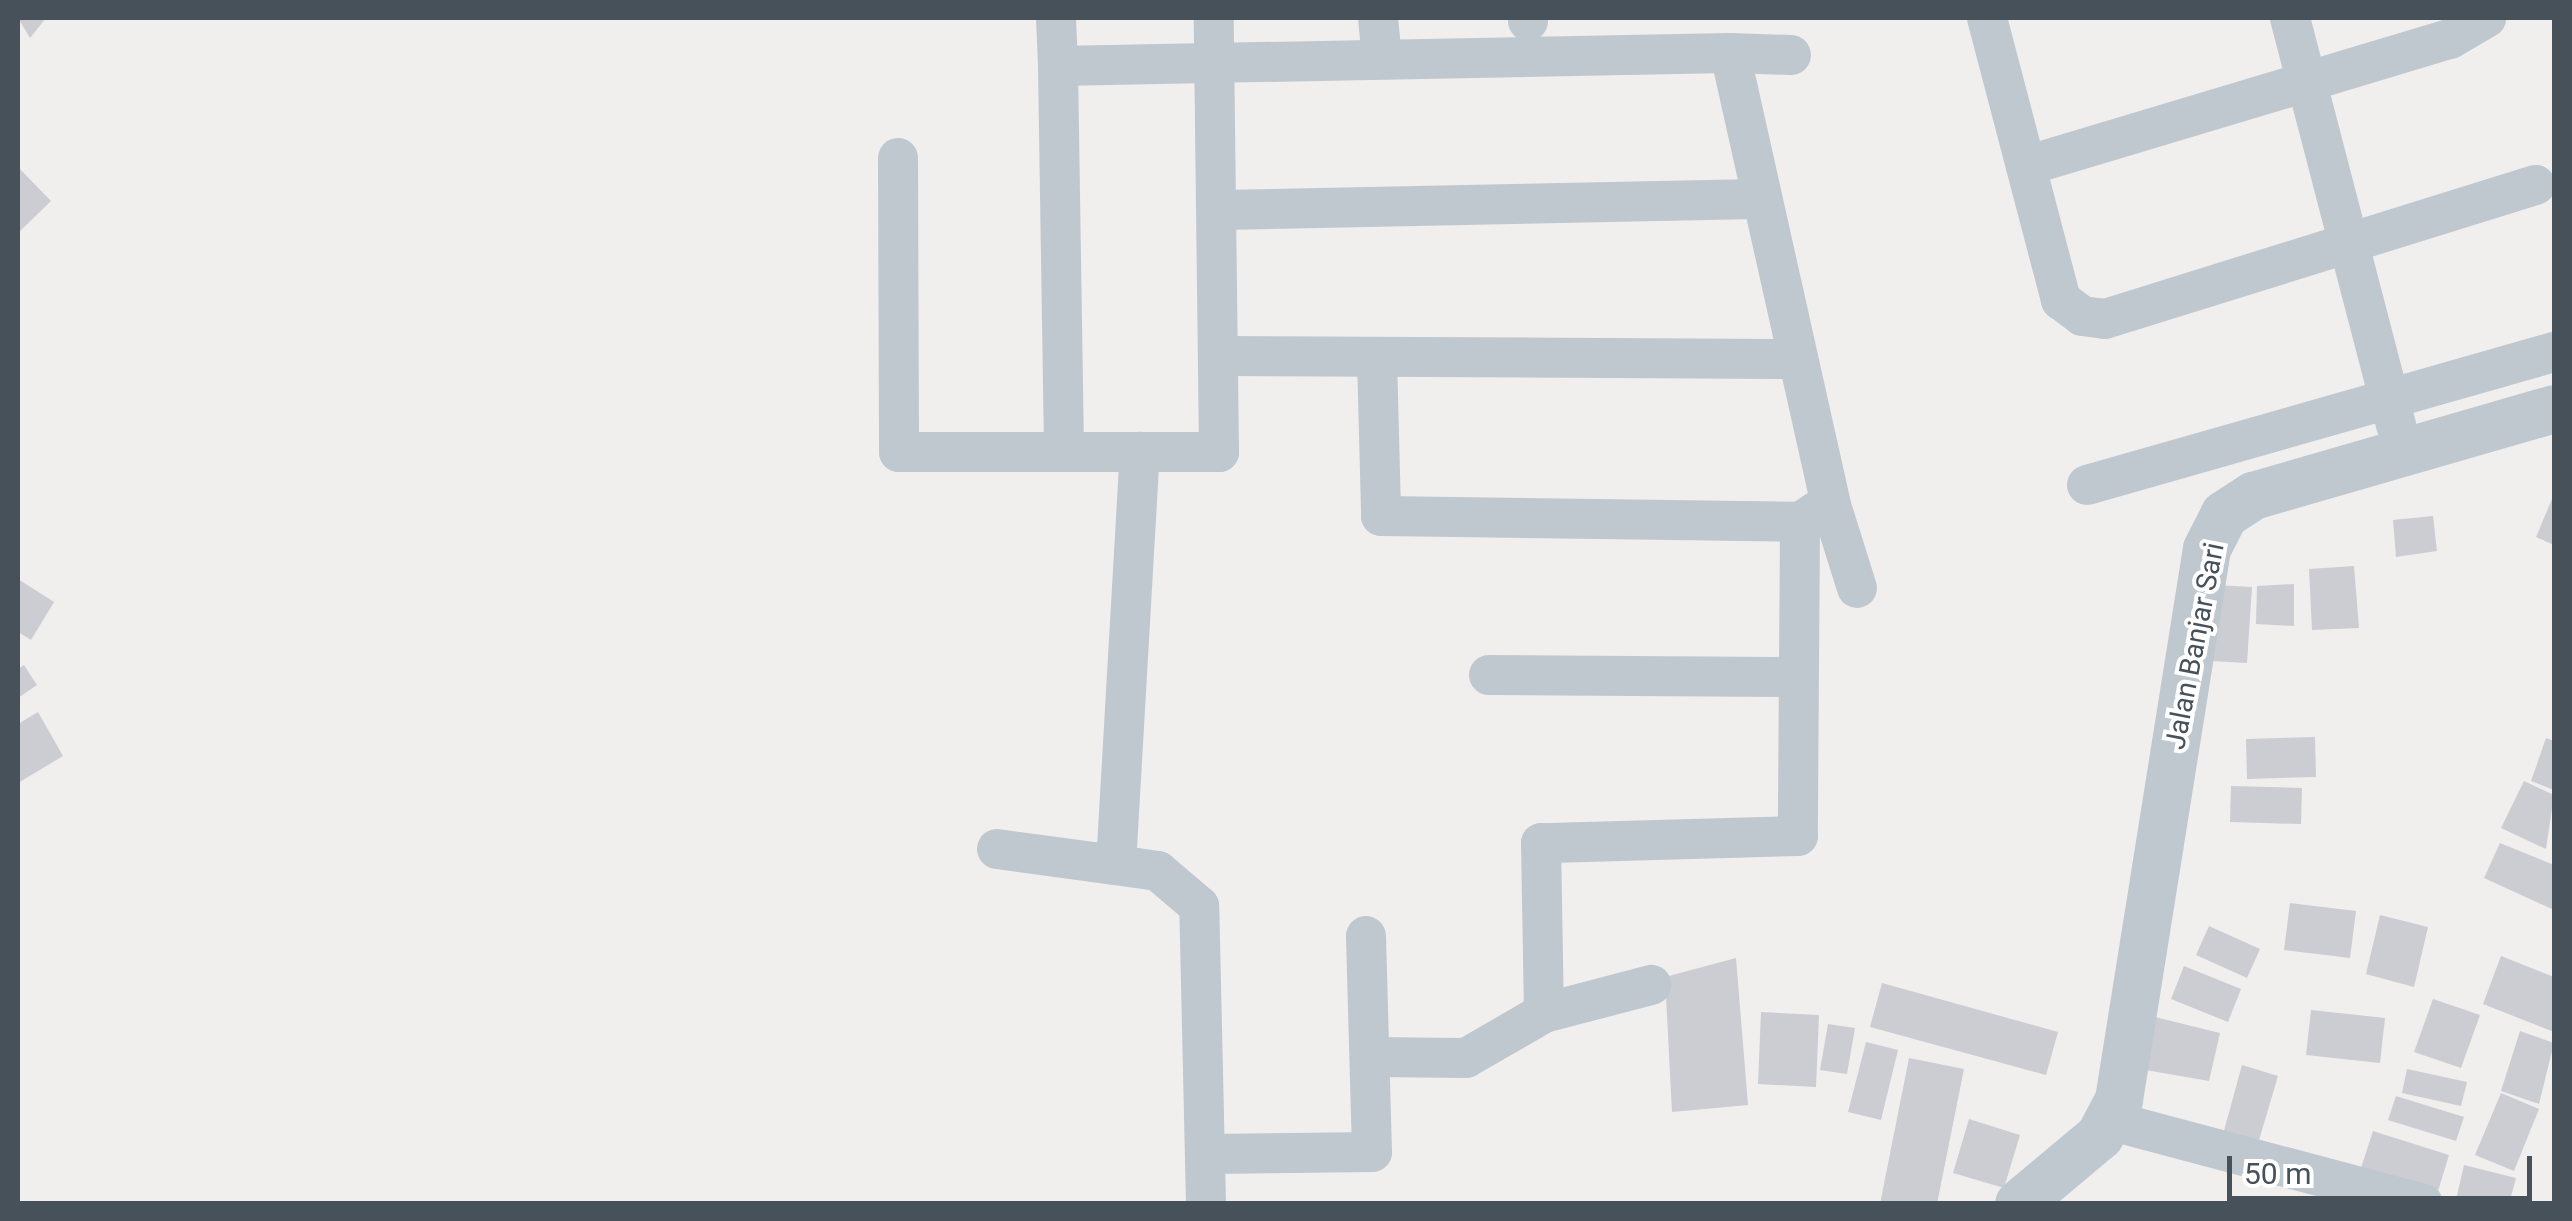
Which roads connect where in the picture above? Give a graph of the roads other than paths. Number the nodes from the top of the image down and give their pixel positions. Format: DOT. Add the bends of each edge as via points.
graph roads {
  1 [pos="1056,18"];
  2 [pos="1214,18"];
  3 [pos="1378,18"];
  4 [pos="1991,18"];
  5 [pos="2290,18"];
  6 [pos="2486,18"];
  7 [pos="1730,53"];
  8 [pos="1791,55"];
  9 [pos="1382,59"];
  10 [pos="1220,63"];
  11 [pos="1058,66"];
  12 [pos="2306,81"];
  13 [pos="898,158"];
  14 [pos="2026,166"];
  15 [pos="2536,185"];
  16 [pos="1757,199"];
  17 [pos="1222,210"];
  18 [pos="2348,241"];
  19 [pos="2554,352"];
  20 [pos="1222,356"];
  21 [pos="1377,358"];
  22 [pos="1798,358"];
  23 [pos="2390,402"];
  24 [pos="2554,409"];
  25 [pos="1064,449"];
  26 [pos="1140,452"];
  27 [pos="2404,453"];
  28 [pos="2087,486"];
  29 [pos="1815,512"];
  30 [pos="1857,588"];
  31 [pos="1489,676"];
  32 [pos="1796,677"];
  33 [pos="997,850"];
  34 [pos="1116,865"];
  35 [pos="1366,936"];
  36 [pos="1652,986"];
  37 [pos="1544,1013"];
  38 [pos="1374,1057"];
  39 [pos="2112,1121"];
  40 [pos="1206,1154"];
  41 [pos="2353,1194"];
  42 [pos="1206,1204"];
  43 [pos="2020,1204"];
  44 [pos="2422,1204"];
  1 -- 11 [label="street"];
  2 -- 10 [label="street"];
  3 -- 9 [label="street"];
  4 -- 14 [label="street"];
  5 -- 12 [label="street"];
  6 -- 12 [label="street" via="2450,39"];
  7 -- 8 [label="street"];
  7 -- 9 [label="street"];
  7 -- 16 [label="street"];
  9 -- 10 [label="street"];
  10 -- 11 [label="street"];
  10 -- 17 [label="street"];
  11 -- 25 [label="street"];
  12 -- 14 [label="street"];
  12 -- 18 [label="street"];
  13 -- 25 [label="street" via="900,452"];
  14 -- 18 [label="street" via="2061,300 2082,316 2105,319"];
  15 -- 18 [label="street"];
  16 -- 17 [label="street"];
  16 -- 22 [label="street"];
  17 -- 20 [label="street"];
  18 -- 23 [label="street"];
  19 -- 23 [label="street"];
  20 -- 21 [label="street"];
  20 -- 26 [label="street" via="1220,452"];
  21 -- 22 [label="street"];
  21 -- 29 [label="street" via="1382,516"];
  22 -- 29 [label="street"];
  23 -- 27 [label="street"];
  23 -- 28 [label="street"];
  24 -- 27 [label="street, Jalan Banjar Sari"];
  25 -- 26 [label="street"];
  26 -- 34 [label="street"];
  27 -- 39 [label="street, Jalan Banjar Sari" via="2253,496 2224,515 2207,549"];
  29 -- 30 [label="street"];
  29 -- 32 [label="street"];
  31 -- 32 [label="street"];
  32 -- 37 [label="street" via="1798,836 1541,842"];
  33 -- 34 [label="street"];
  34 -- 40 [label="street" via="1158,870 1199,906"];
  35 -- 38 [label="street"];
  36 -- 37 [label="street"];
  37 -- 38 [label="street" via="1466,1058"];
  38 -- 40 [label="street" via="1372,1152"];
  39 -- 41 [label="street"];
  39 -- 43 [label="street"];
  40 -- 42 [label="street"];
  41 -- 44 [label="street"];
}
